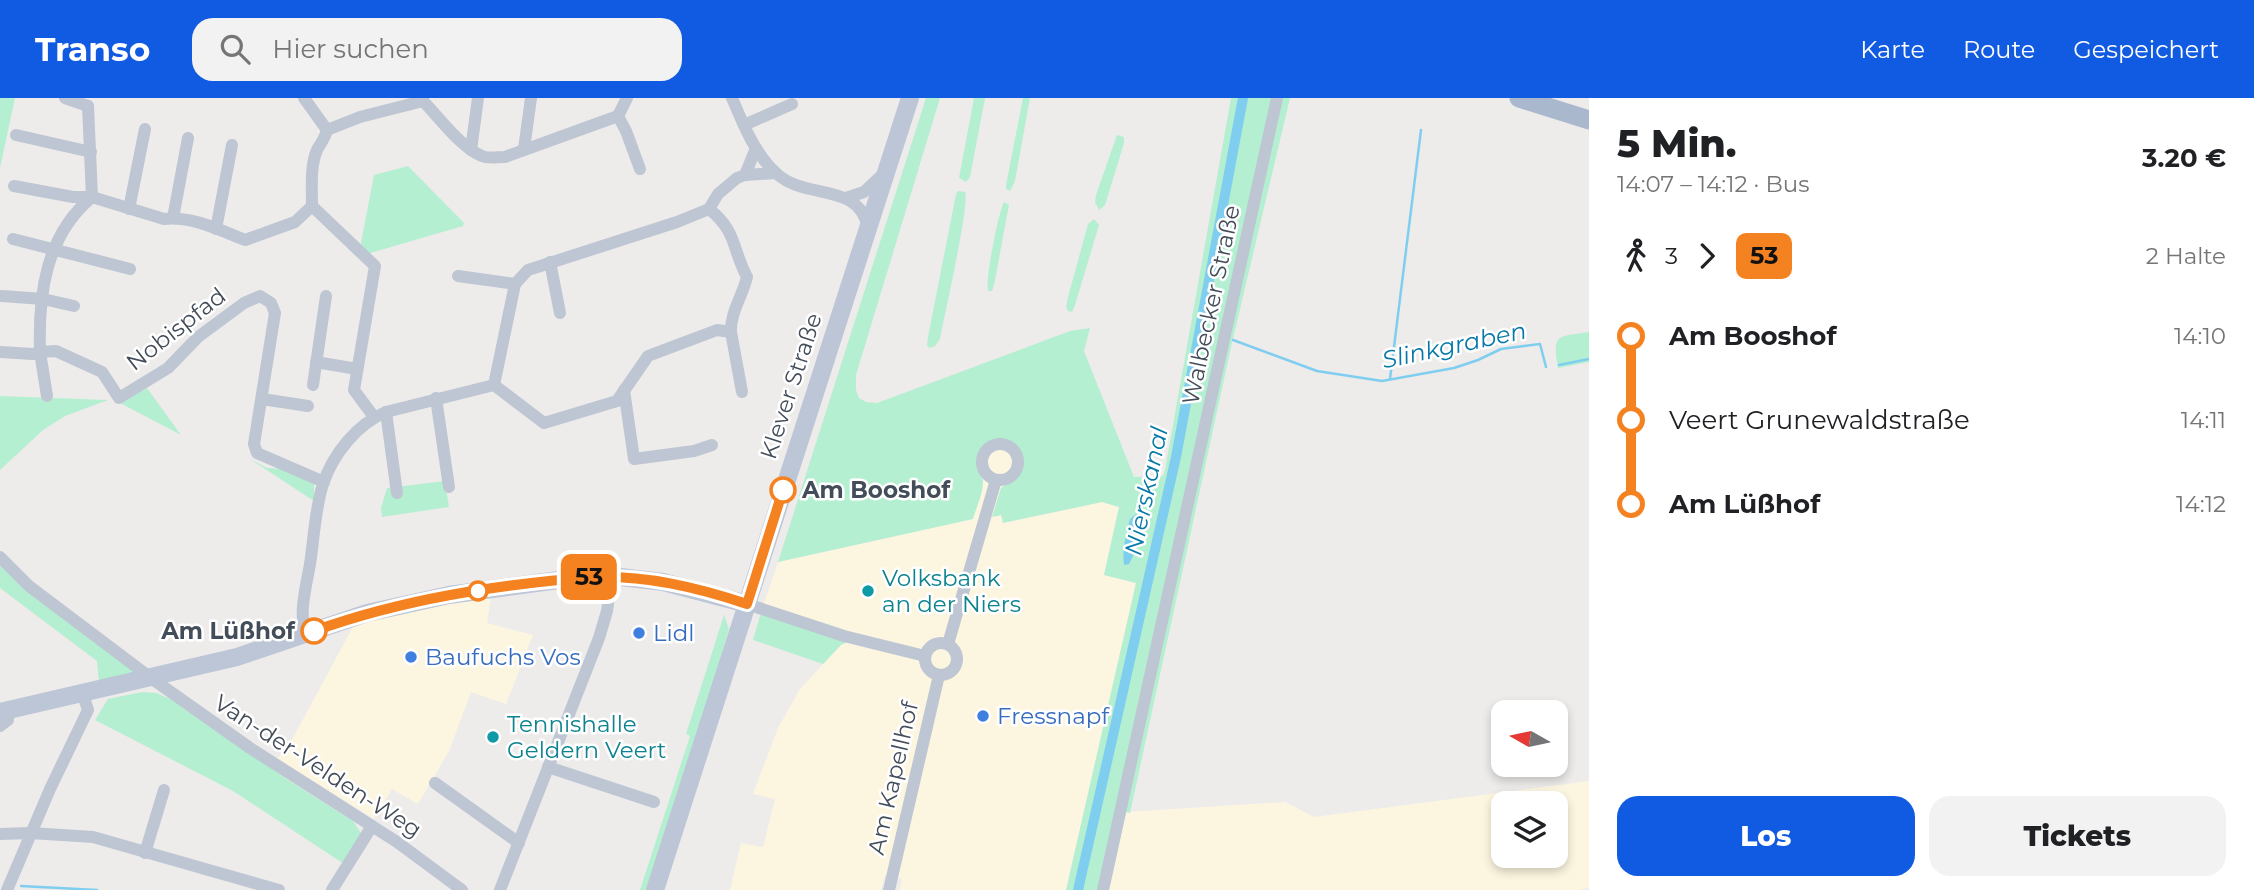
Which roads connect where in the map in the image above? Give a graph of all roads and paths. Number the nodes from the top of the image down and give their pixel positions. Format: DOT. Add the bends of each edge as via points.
graph roads {
  1 [pos="65,98"];
  2 [pos="304,98"];
  3 [pos="478,98"];
  4 [pos="531,98"];
  5 [pos="627,98"];
  6 [pos="732,98"];
  7 [pos="910,98"];
  8 [pos="1277,98"];
  9 [pos="1519,98"];
  10 [pos="423,99"];
  11 [pos="93,102"];
  12 [pos="792,104"];
  13 [pos="618,116"];
  14 [pos="1589,120"];
  15 [pos="744,125"];
  16 [pos="145,129"];
  17 [pos="327,130"];
  18 [pos="16,135"];
  19 [pos="188,138"];
  20 [pos="232,145"];
  21 [pos="756,148"];
  22 [pos="524,149"];
  23 [pos="471,150"];
  24 [pos="91,152"];
  25 [pos="640,169"];
  26 [pos="886,171"];
  27 [pos="775,173"];
  28 [pos="745,175"];
  29 [pos="14,186"];
  30 [pos="92,197"];
  31 [pos="846,198"];
  32 [pos="312,206"];
  33 [pos="129,209"];
  34 [pos="709,209"];
  35 [pos="173,218"];
  36 [pos="868,228"];
  37 [pos="216,229"];
  38 [pos="13,239"];
  39 [pos="53,248"];
  40 [pos="550,262"];
  41 [pos="130,269"];
  42 [pos="458,276"];
  43 [pos="515,284"];
  44 [pos="2,296"];
  45 [pos="326,296"];
  46 [pos="43,299"];
  47 [pos="74,306"];
  48 [pos="560,313"];
  49 [pos="732,332"];
  50 [pos="0,352"];
  51 [pos="40,352"];
  52 [pos="316,362"];
  53 [pos="357,369"];
  54 [pos="313,385"];
  55 [pos="494,385"];
  56 [pos="624,390"];
  57 [pos="741,392"];
  58 [pos="47,396"];
  59 [pos="436,398"];
  60 [pos="262,399"];
  61 [pos="308,406"];
  62 [pos="380,414"];
  63 [pos="712,445"];
  64 [pos="996,480"];
  65 [pos="324,482"];
  66 [pos="449,487"];
  67 [pos="397,493"];
  68 [pos="0,557"];
  69 [pos="612,576"];
  70 [pos="747,604"];
  71 [pos="305,634"];
  72 [pos="948,644"];
  73 [pos="925,656"];
  74 [pos="939,675"];
  75 [pos="151,678"];
  76 [pos="82,692"];
  77 [pos="3,716"];
  78 [pos="548,767"];
  79 [pos="435,783"];
  80 [pos="164,790"];
  81 [pos="654,802"];
  82 [pos="372,826"];
  83 [pos="30,833"];
  84 [pos="0,834"];
  85 [pos="519,843"];
  86 [pos="145,853"];
  87 [pos="7,890"];
  88 [pos="279,890"];
  89 [pos="332,890"];
  90 [pos="462,890"];
  91 [pos="500,890"];
  92 [pos="655,890"];
  93 [pos="889,890"];
  94 [pos="1103,890"];
  1 -- 11 [label="street"];
  2 -- 17 [label="street"];
  3 -- 23 [label="street"];
  4 -- 22 [label="street"];
  5 -- 13 [label="street"];
  6 -- 15 [label="street"];
  7 -- 26 [label="main road, Klever Straße"];
  8 -- 94 [label="street, Walbecker Straße"];
  9 -- 14 [label="main road"];
  10 -- 17 [label="street"];
  10 -- 23 [label="street"];
  11 -- 24 [label="street"];
  12 -- 15 [label="street"];
  13 -- 22 [label="street"];
  13 -- 25 [label="street"];
  15 -- 21 [label="street"];
  16 -- 33 [label="street"];
  17 -- 32 [label="street" via="318,148"];
  18 -- 24 [label="street"];
  19 -- 35 [label="street"];
  20 -- 37 [label="street"];
  21 -- 27 [label="street"];
  21 -- 28 [label="street"];
  22 -- 23 [label="street" via="505,157 484,157"];
  24 -- 30 [label="street"];
  26 -- 31 [label="street" via="864,192"];
  26 -- 36 [label="main road, Klever Straße"];
  27 -- 28 [label="street"];
  27 -- 31 [label="street" via="799,187"];
  28 -- 34 [label="street" via="718,194"];
  29 -- 30 [label="street"];
  30 -- 33 [label="street"];
  30 -- 39 [label="street" via="77,209"];
  31 -- 36 [label="street" via="863,211"];
  32 -- 37 [label="street" via="295,222 245,240"];
  32 -- 53 [label="street" via="374,267"];
  33 -- 35 [label="street"];
  34 -- 40 [label="street"];
  34 -- 49 [label="street" via="734,240 747,277 731,322"];
  35 -- 37 [label="street"];
  36 -- 70 [label="main road, Klever Straße"];
  38 -- 39 [label="street"];
  39 -- 41 [label="street"];
  39 -- 46 [label="street"];
  40 -- 43 [label="street" via="528,270"];
  40 -- 48 [label="street"];
  42 -- 43 [label="street"];
  43 -- 55 [label="street"];
  44 -- 46 [label="street"];
  45 -- 52 [label="street"];
  46 -- 47 [label="street"];
  46 -- 51 [label="street"];
  49 -- 56 [label="street" via="717,330 648,356"];
  49 -- 57 [label="street"];
  50 -- 51 [label="street"];
  51 -- 58 [label="street"];
  51 -- 60 [label="street, Nobispfad" via="56,351 102,372 119,398 168,368 198,337 260,296 271,303 275,313"];
  52 -- 53 [label="street"];
  52 -- 54 [label="street"];
  53 -- 62 [label="street" via="354,390"];
  55 -- 56 [label="street" via="544,424 617,401"];
  55 -- 59 [label="street"];
  56 -- 63 [label="street" via="634,459"];
  59 -- 62 [label="street"];
  59 -- 66 [label="street"];
  60 -- 61 [label="street"];
  60 -- 65 [label="street" via="254,444 257,453"];
  62 -- 65 [label="street" via="344,444"];
  62 -- 67 [label="street"];
  64 -- 72 [label="street, Am Kapellhof"];
  65 -- 71 [label="street" via="303,609"];
  68 -- 75 [label="street, Van-der-Velden-Weg" via="29,586"];
  69 -- 70 [label="main road" via="663,582"];
  69 -- 71 [label="main road" via="419,600"];
  69 -- 78 [label="street" via="602,631"];
  70 -- 73 [label="street" via="844,636"];
  70 -- 92 [label="main road, Klever Straße"];
  71 -- 75 [label="main road"];
  72 -- 73 [label="street" via="937,643"];
  72 -- 74 [label="street, Am Kapellhof" via="956,652 957,664 950,673"];
  73 -- 74 [label="street, Am Kapellhof" via="928,668"];
  74 -- 93 [label="street, Am Kapellhof"];
  75 -- 76 [label="main road"];
  75 -- 82 [label="street, Van-der-Velden-Weg"];
  76 -- 77 [label="main road"];
  76 -- 83 [label="street" via="88,710"];
  78 -- 81 [label="street"];
  78 -- 85 [label="street"];
  79 -- 85 [label="street"];
  80 -- 86 [label="street"];
  82 -- 89 [label="street"];
  82 -- 90 [label="street, Van-der-Velden-Weg"];
  83 -- 84 [label="street"];
  83 -- 86 [label="street" via="93,837"];
  83 -- 87 [label="street"];
  85 -- 91 [label="street"];
  86 -- 88 [label="street"];
}
